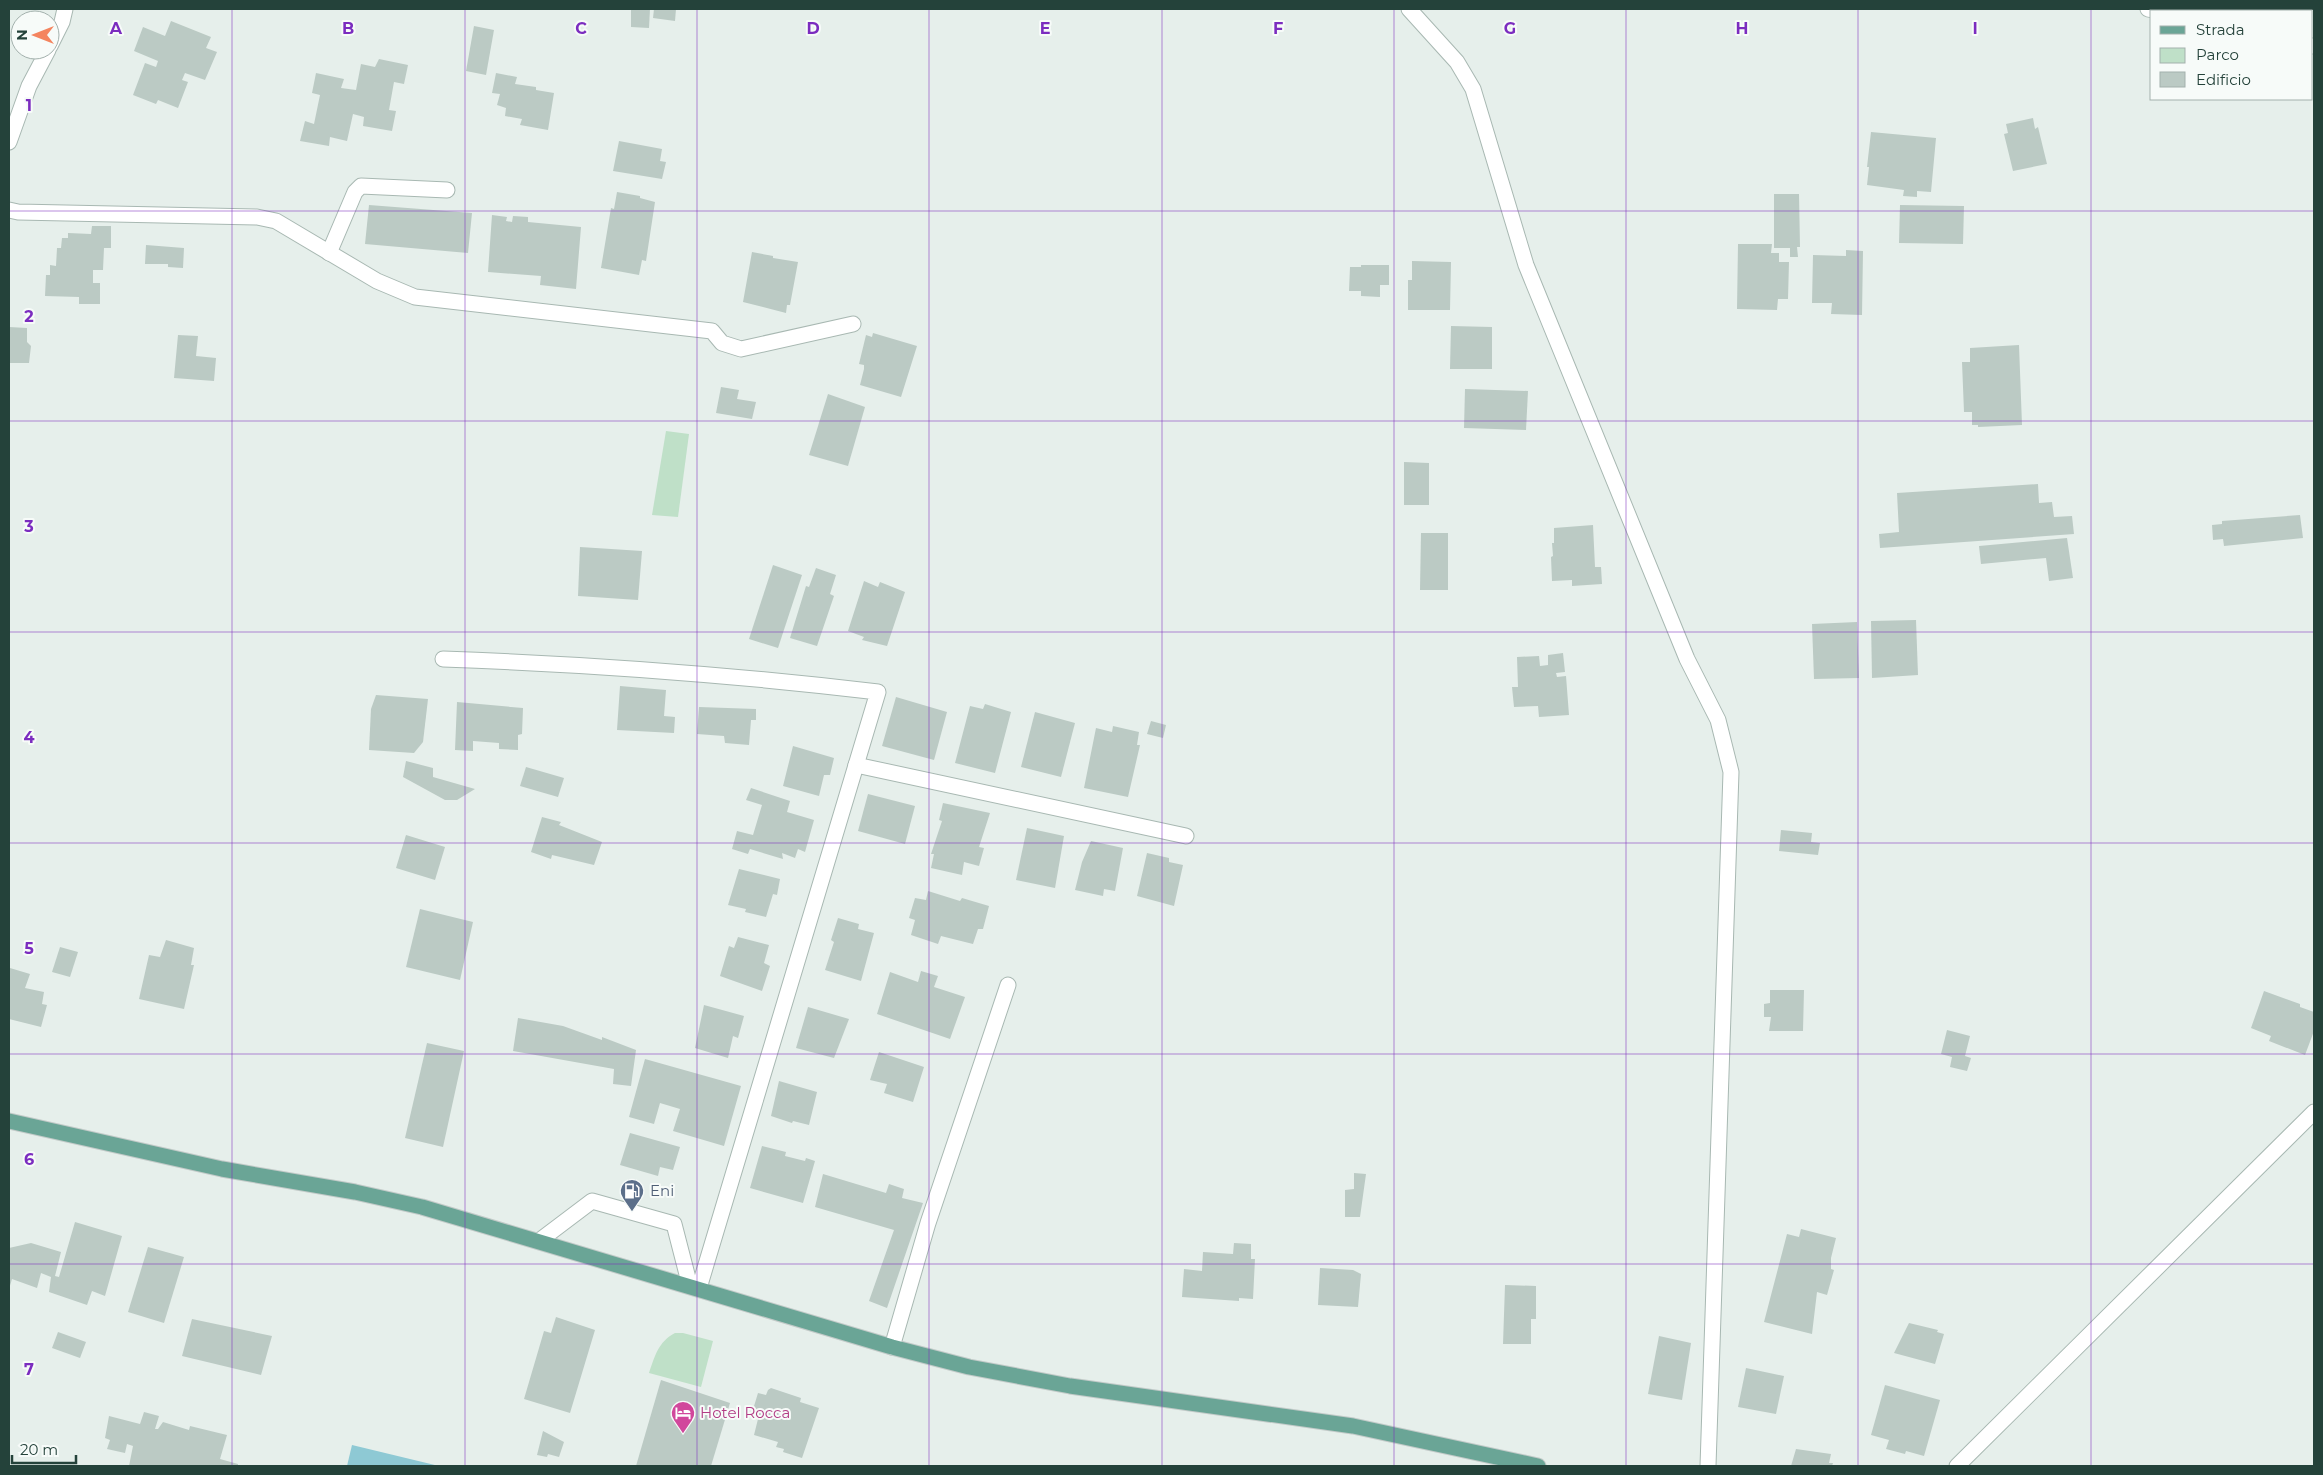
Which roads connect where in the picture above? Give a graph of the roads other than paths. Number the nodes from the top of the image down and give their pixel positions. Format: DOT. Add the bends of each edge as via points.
graph roads {
  1 [pos="65,9"];
  2 [pos="1409,9"];
  3 [pos="60,26"];
  4 [pos="43,60"];
  5 [pos="9,142"];
  6 [pos="447,190"];
  7 [pos="9,210"];
  8 [pos="329,253"];
  9 [pos="853,324"];
  10 [pos="443,660"];
  11 [pos="856,765"];
  12 [pos="1186,836"];
  13 [pos="1008,985"];
  14 [pos="2314,1112"];
  15 [pos="9,1121"];
  16 [pos="539,1241"];
  17 [pos="695,1287"];
  18 [pos="892,1347"];
  19 [pos="1538,1466"];
  20 [pos="1708,1466"];
  21 [pos="1957,1466"];
  1 -- 3 [label="street"];
  2 -- 20 [label="street" via="1457,62 1473,89 1526,265 1688,659 1718,720 1731,772"];
  4 -- 5 [label="street" via="29,86"];
  6 -- 8 [label="street" via="361,186 355,192"];
  7 -- 8 [label="street" via="257,218 276,221"];
  8 -- 9 [label="street" via="377,281 415,297 712,331 722,343 742,349"];
  10 -- 11 [label="street" via="520,662 748,678 878,692"];
  11 -- 12 [label="street"];
  11 -- 17 [label="street"];
  13 -- 18 [label="street" via="928,1223"];
  14 -- 21 [label="street"];
  15 -- 16 [label="main road" via="222,1169 394,1200"];
  16 -- 17 [label="main road"];
  16 -- 17 [label="street" via="592,1201 674,1224"];
  17 -- 18 [label="main road"];
  18 -- 19 [label="main road" via="978,1369 1070,1386 1354,1426"];
}
